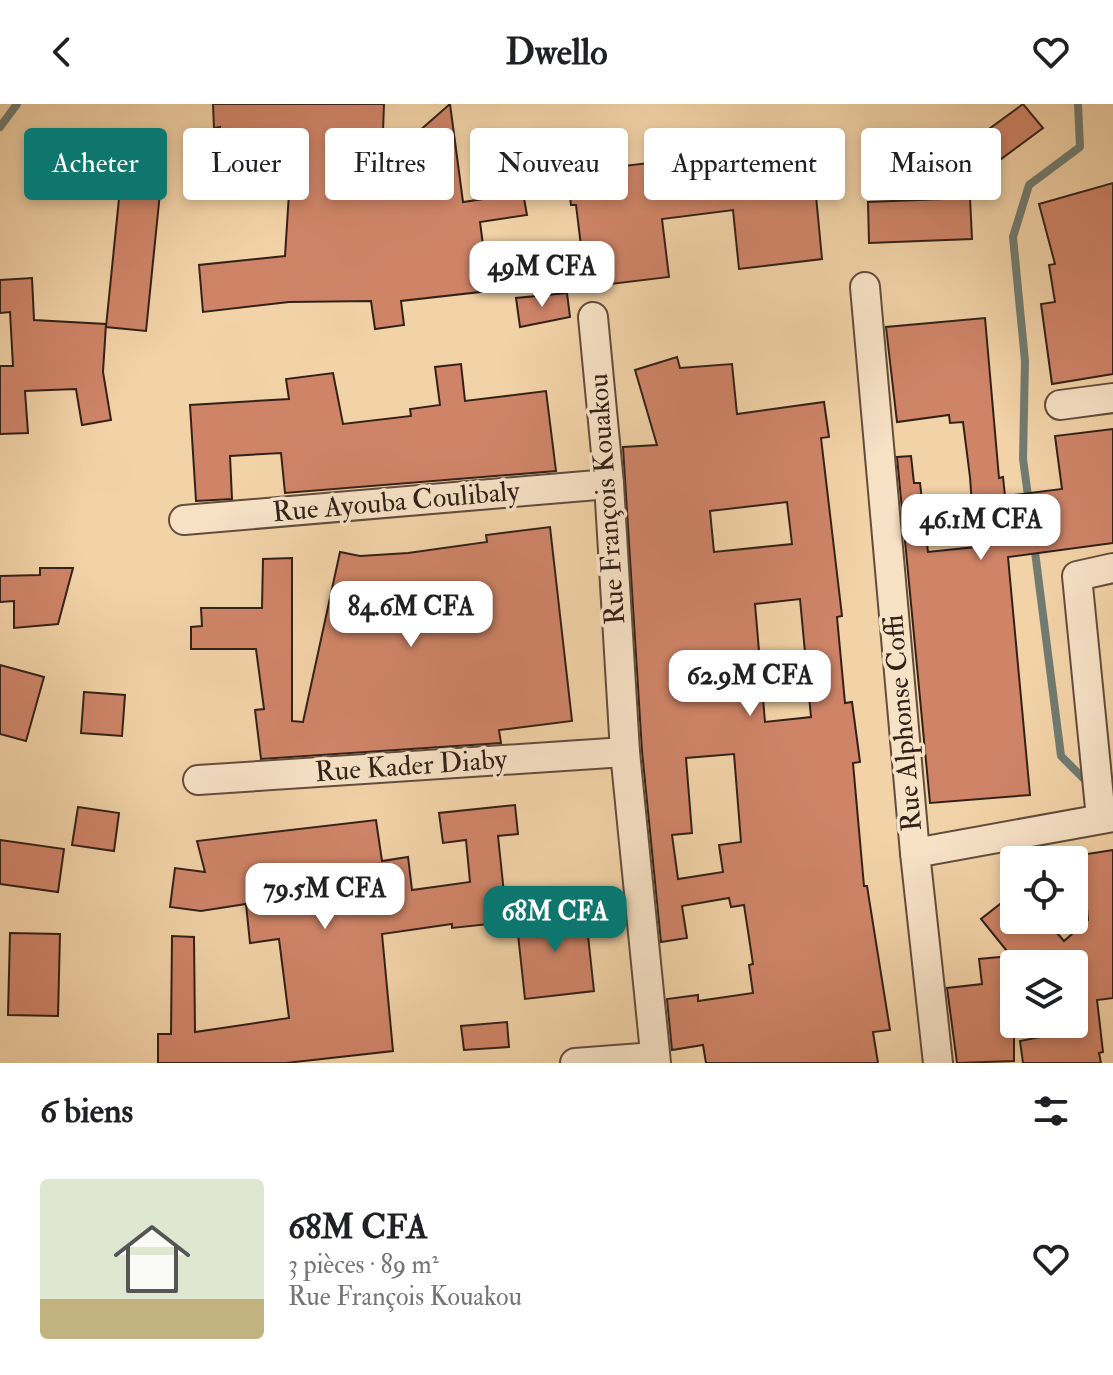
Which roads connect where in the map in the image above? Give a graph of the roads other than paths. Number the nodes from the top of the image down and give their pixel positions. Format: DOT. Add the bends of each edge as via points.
graph roads {
  1 [pos="865,287"];
  2 [pos="593,317"];
  3 [pos="1113,398"];
  4 [pos="1060,405"];
  5 [pos="609,484"];
  6 [pos="184,520"];
  7 [pos="1113,568"];
  8 [pos="625,752"];
  9 [pos="198,780"];
  10 [pos="1107,818"];
  11 [pos="915,853"];
  12 [pos="656,1060"];
  13 [pos="575,1063"];
  14 [pos="938,1063"];
  1 -- 11 [label="street, Rue Alphonse Coffi"];
  2 -- 5 [label="street, Rue François Kouakou"];
  3 -- 4 [label="street"];
  5 -- 6 [label="street, Rue Ayouba Coulibaly"];
  5 -- 8 [label="street, Rue François Kouakou"];
  7 -- 10 [label="street" via="1077,576"];
  8 -- 9 [label="street, Rue Kader Diaby"];
  8 -- 12 [label="street, Rue François Kouakou"];
  10 -- 11 [label="street"];
  11 -- 14 [label="street, Rue Alphonse Coffi"];
  12 -- 13 [label="street"];
}
